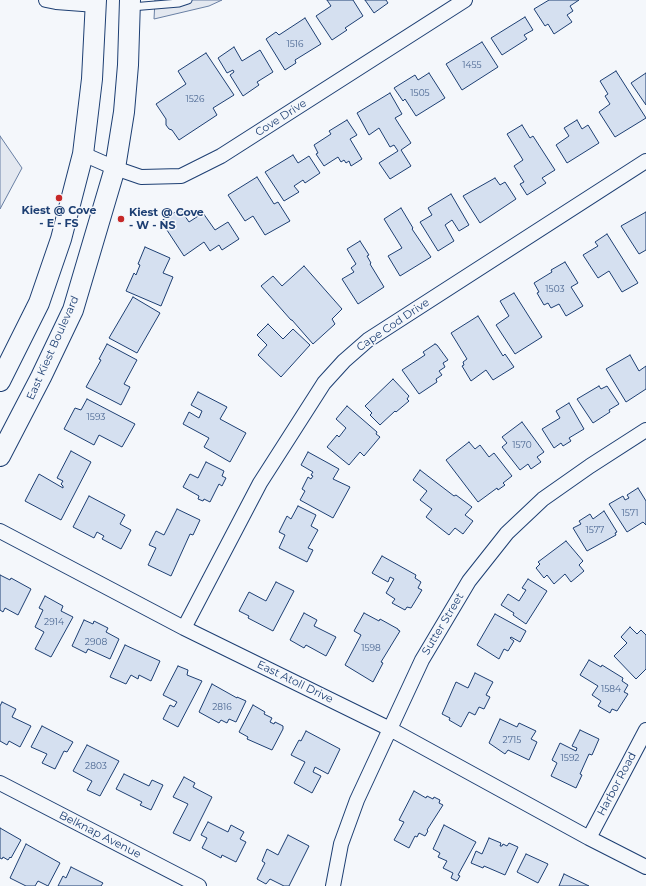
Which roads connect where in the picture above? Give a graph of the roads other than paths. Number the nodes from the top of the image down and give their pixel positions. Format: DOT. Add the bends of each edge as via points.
graph roads {
  1 [pos="188,0"];
  2 [pos="465,0"];
  3 [pos="52,1"];
  4 [pos="96,2"];
  5 [pos="179,2"];
  6 [pos="129,3"];
  7 [pos="83,154"];
  8 [pos="646,161"];
  9 [pos="115,168"];
  10 [pos="0,381"];
  11 [pos="646,430"];
  12 [pos="0,456"];
  13 [pos="0,531"];
  14 [pos="184,628"];
  15 [pos="390,729"];
  16 [pos="646,730"];
  17 [pos="0,783"];
  18 [pos="589,838"];
  19 [pos="646,867"];
  20 [pos="199,886"];
  21 [pos="333,886"];
  1 -- 5 [label="lane"];
  2 -- 9 [label="street, Cove Drive" via="221,156 180,176 141,176"];
  3 -- 4 [label="street"];
  4 -- 6 [label="main road"];
  4 -- 7 [label="main road" via="92,79"];
  5 -- 6 [label="lane"];
  6 -- 9 [label="main road, East Kiest Boulevard" via="128,65"];
  7 -- 9 [label="street, Cove Drive"];
  7 -- 10 [label="main road" via="61,239 41,296"];
  8 -- 14 [label="street, Cape Cod Drive" via="368,340 344,361 324,382 260,483"];
  9 -- 12 [label="main road, East Kiest Boulevard" via="73,310"];
  11 -- 15 [label="street, Sutter Street" via="543,499 507,533 469,581 422,660"];
  13 -- 14 [label="street, East Atoll Drive"];
  14 -- 15 [label="street, East Atoll Drive"];
  15 -- 18 [label="street, East Atoll Drive"];
  15 -- 21 [label="street, Sutter Street" via="356,800 341,844"];
  16 -- 18 [label="street, Harbor Road"];
  17 -- 20 [label="street, Belknap Avenue"];
  18 -- 19 [label="street, East Atoll Drive"];
}
